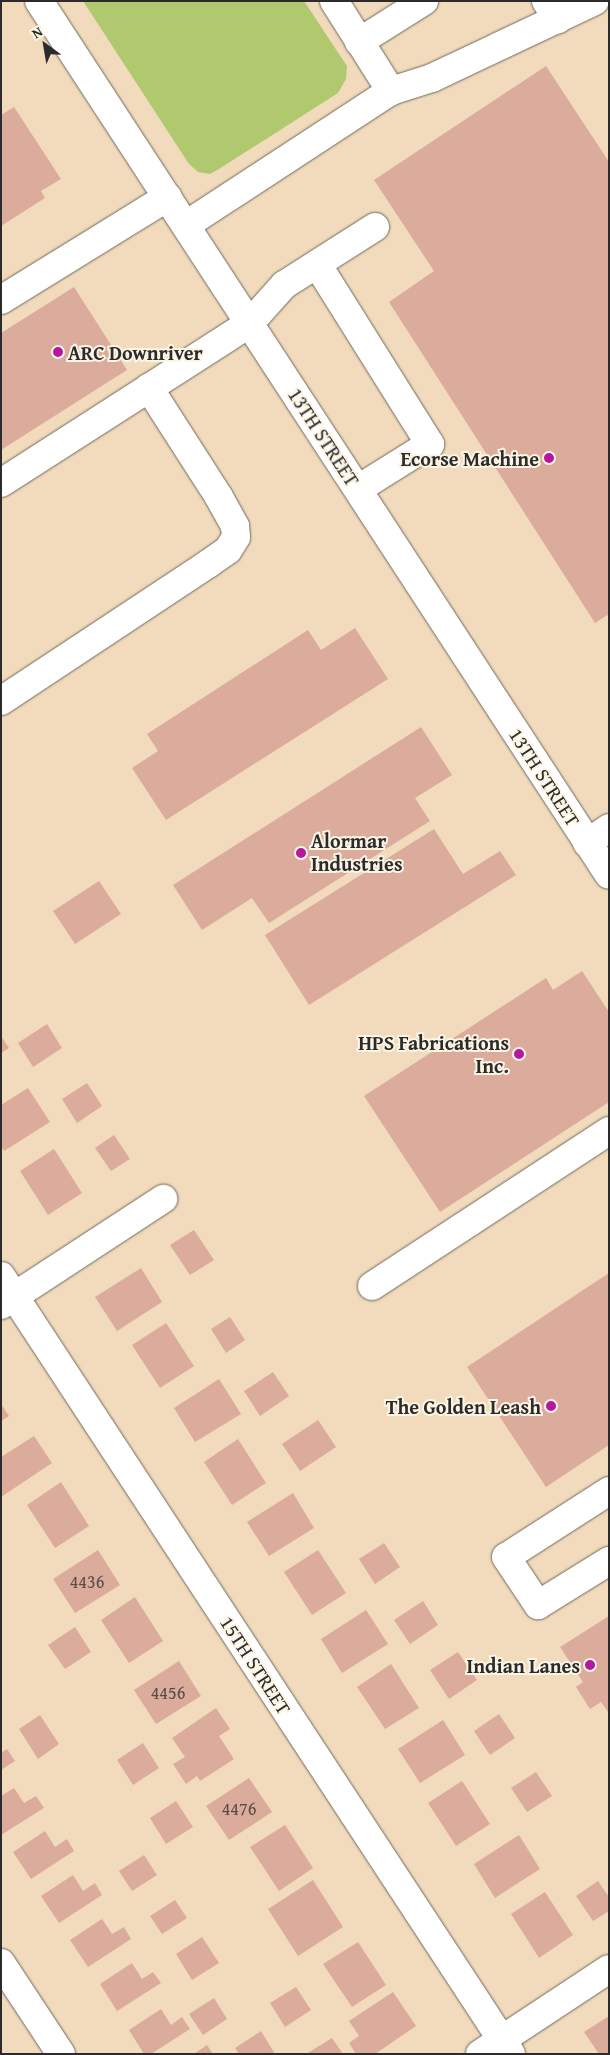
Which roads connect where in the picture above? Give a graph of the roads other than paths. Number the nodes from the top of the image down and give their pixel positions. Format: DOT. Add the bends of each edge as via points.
graph roads {
  1 [pos="39,1"];
  2 [pos="334,1"];
  3 [pos="424,1"];
  4 [pos="596,1"];
  5 [pos="552,11"];
  6 [pos="359,42"];
  7 [pos="391,91"];
  8 [pos="168,197"];
  9 [pos="186,225"];
  10 [pos="375,227"];
  11 [pos="317,264"];
  12 [pos="1,300"];
  13 [pos="250,323"];
  14 [pos="149,388"];
  15 [pos="1,484"];
  16 [pos="358,489"];
  17 [pos="1,701"];
  18 [pos="598,836"];
  19 [pos="609,875"];
  20 [pos="609,1131"];
  21 [pos="163,1199"];
  22 [pos="372,1286"];
  23 [pos="6,1293"];
  24 [pos="609,1491"];
  25 [pos="609,1561"];
  26 [pos="1,1963"];
  27 [pos="609,1969"];
  28 [pos="498,2049"];
  29 [pos="61,2054"];
  1 -- 8 [label="street, 13TH STREET"];
  2 -- 6 [label="street"];
  3 -- 6 [label="street"];
  4 -- 5 [label="street"];
  5 -- 7 [label="street" via="432,78"];
  6 -- 7 [label="street"];
  7 -- 9 [label="street"];
  8 -- 9 [label="street, 13TH STREET"];
  8 -- 12 [label="street"];
  9 -- 13 [label="street, 13TH STREET"];
  10 -- 11 [label="street"];
  11 -- 13 [label="street" via="284,285"];
  11 -- 16 [label="street" via="430,444"];
  13 -- 14 [label="street"];
  13 -- 16 [label="street, 13TH STREET"];
  14 -- 15 [label="street"];
  14 -- 17 [label="street" via="219,497 235,526 236,537 228,550 208,564"];
  16 -- 18 [label="street, 13TH STREET"];
  18 -- 19 [label="street, 13TH STREET"];
  20 -- 22 [label="street"];
  21 -- 23 [label="street"];
  23 -- 28 [label="street, 15TH STREET"];
  24 -- 25 [label="street" via="506,1556 538,1604"];
  26 -- 29 [label="street"];
  27 -- 28 [label="street"];
}
